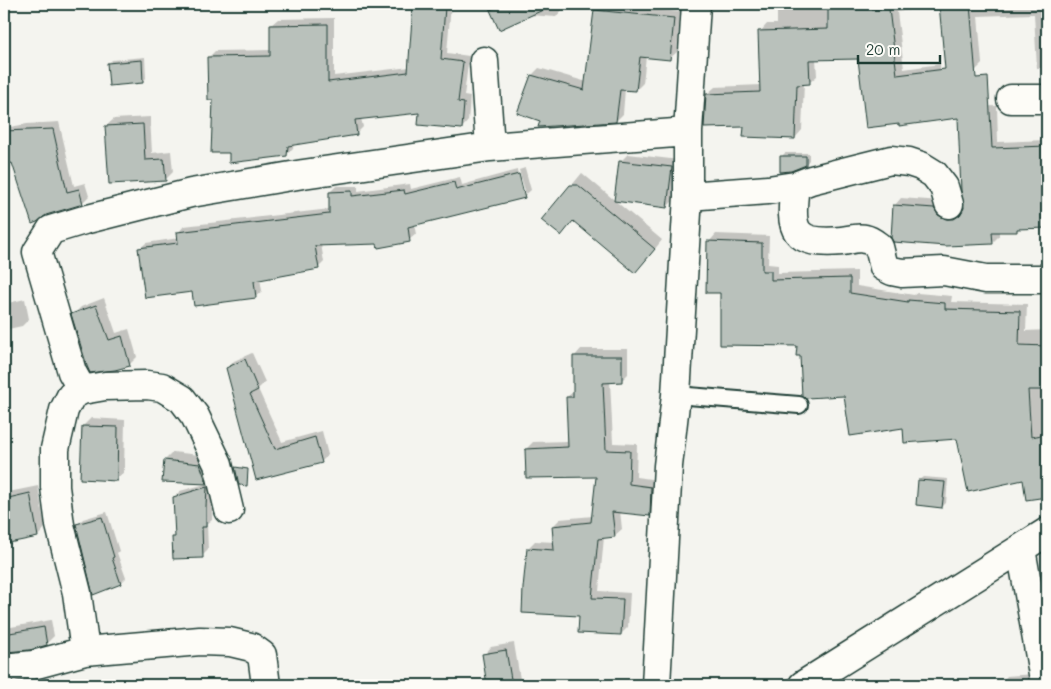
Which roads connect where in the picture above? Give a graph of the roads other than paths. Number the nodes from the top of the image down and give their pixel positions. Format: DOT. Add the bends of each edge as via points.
graph roads {
  1 [pos="696,4"];
  2 [pos="484,61"];
  3 [pos="1011,99"];
  4 [pos="1047,99"];
  5 [pos="688,132"];
  6 [pos="490,146"];
  7 [pos="795,186"];
  8 [pos="688,196"];
  9 [pos="949,204"];
  10 [pos="1047,278"];
  11 [pos="82,390"];
  12 [pos="676,395"];
  13 [pos="799,405"];
  14 [pos="229,510"];
  15 [pos="1047,532"];
  16 [pos="1021,549"];
  17 [pos="85,651"];
  18 [pos="4,668"];
  19 [pos="266,685"];
  20 [pos="656,685"];
  21 [pos="803,685"];
  22 [pos="1044,685"];
  1 -- 5 [label="street"];
  2 -- 6 [label="street"];
  3 -- 4 [label="street"];
  5 -- 6 [label="street"];
  5 -- 8 [label="street"];
  6 -- 11 [label="street" via="191,193 51,230 37,252 72,372"];
  7 -- 8 [label="street"];
  7 -- 9 [label="street" via="865,166 902,160 934,174 944,187"];
  7 -- 10 [label="street" via="792,210 795,228 812,242 864,238 879,247 884,267 902,273 944,271 986,278"];
  8 -- 12 [label="street"];
  11 -- 14 [label="street" via="147,385 162,387 182,399 195,416 218,464"];
  11 -- 17 [label="street" via="71,396 64,410 54,449 60,525 77,593"];
  12 -- 13 [label="lane"];
  12 -- 20 [label="street" via="668,466"];
  15 -- 16 [label="street"];
  16 -- 21 [label="street"];
  16 -- 22 [label="street"];
  17 -- 18 [label="street" via="33,666"];
  17 -- 19 [label="street" via="200,641 230,642 262,655"];
}
